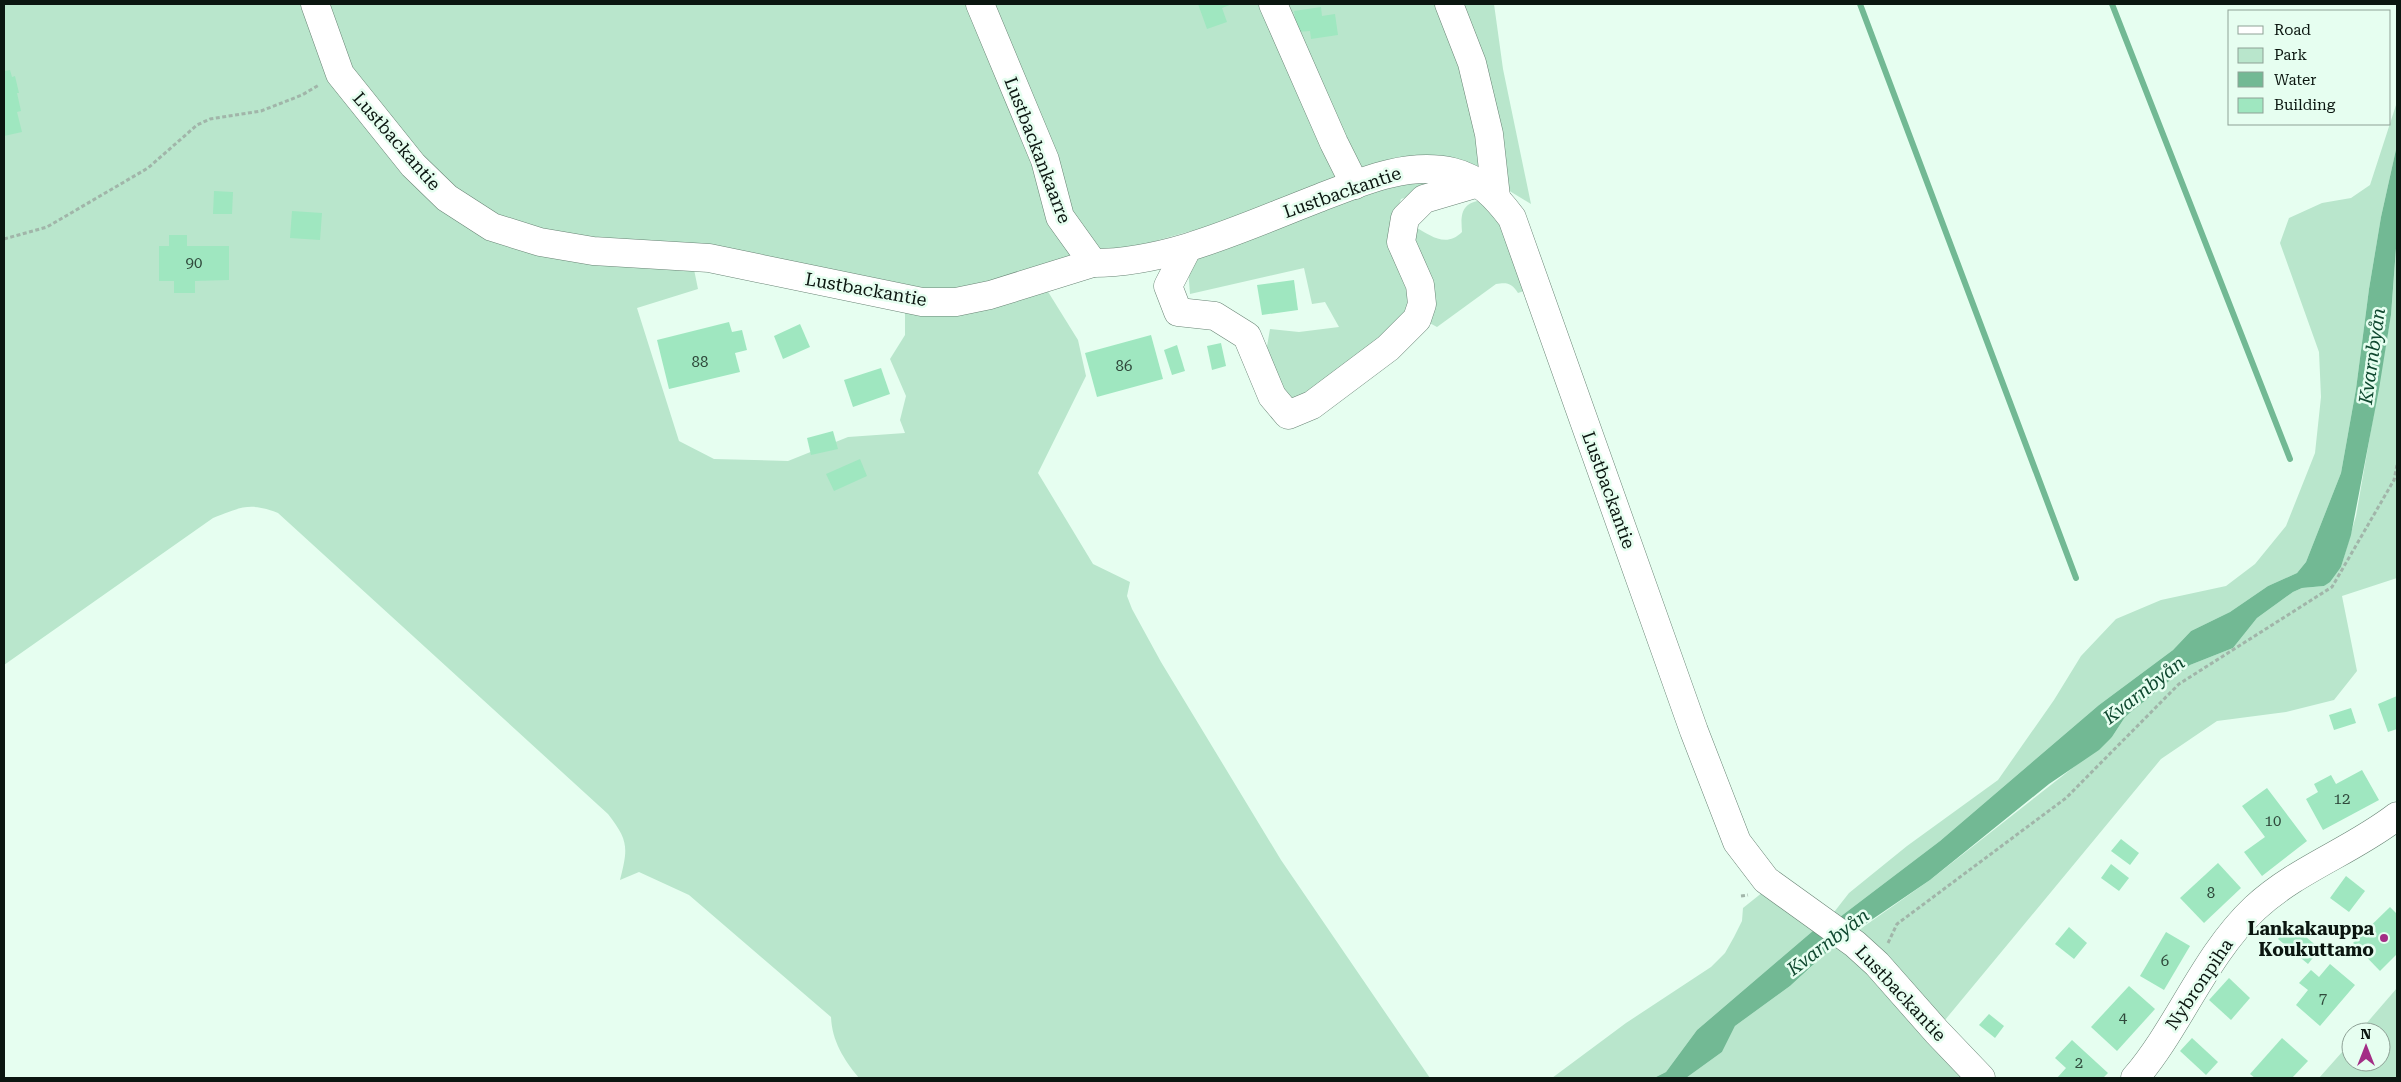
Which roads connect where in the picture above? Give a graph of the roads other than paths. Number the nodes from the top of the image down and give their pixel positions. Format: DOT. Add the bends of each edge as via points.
graph roads {
  1 [pos="316,4"];
  2 [pos="980,4"];
  3 [pos="1274,4"];
  4 [pos="1449,4"];
  5 [pos="1355,185"];
  6 [pos="1487,190"];
  7 [pos="1187,248"];
  8 [pos="1093,263"];
  9 [pos="2397,816"];
  10 [pos="1981,1078"];
  11 [pos="2135,1078"];
  1 -- 8 [label="street, Lustbackantie" via="340,74 413,165 447,198 492,227 540,242 593,251 709,258 922,302 956,302 990,295"];
  2 -- 8 [label="street, Lustbackankaarre" via="1045,160 1060,217"];
  3 -- 5 [label="street"];
  4 -- 6 [label="street" via="1472,62 1489,134"];
  5 -- 6 [label="street, Lustbackantie" via="1407,170 1431,169 1455,172"];
  5 -- 7 [label="street, Lustbackantie"];
  6 -- 7 [label="street" via="1424,199 1405,218 1401,242 1420,285 1422,304 1417,319 1388,348 1312,405 1288,415 1272,396 1247,336 1215,316 1178,312 1168,286"];
  6 -- 10 [label="street, Lustbackantie" via="1512,218 1691,722 1737,842 1766,880 1855,944 1877,964"];
  7 -- 8 [label="street, Lustbackantie"];
  9 -- 11 [label="street, Nybronpiha" via="2372,835 2306,870 2255,908 2215,955"];
}
